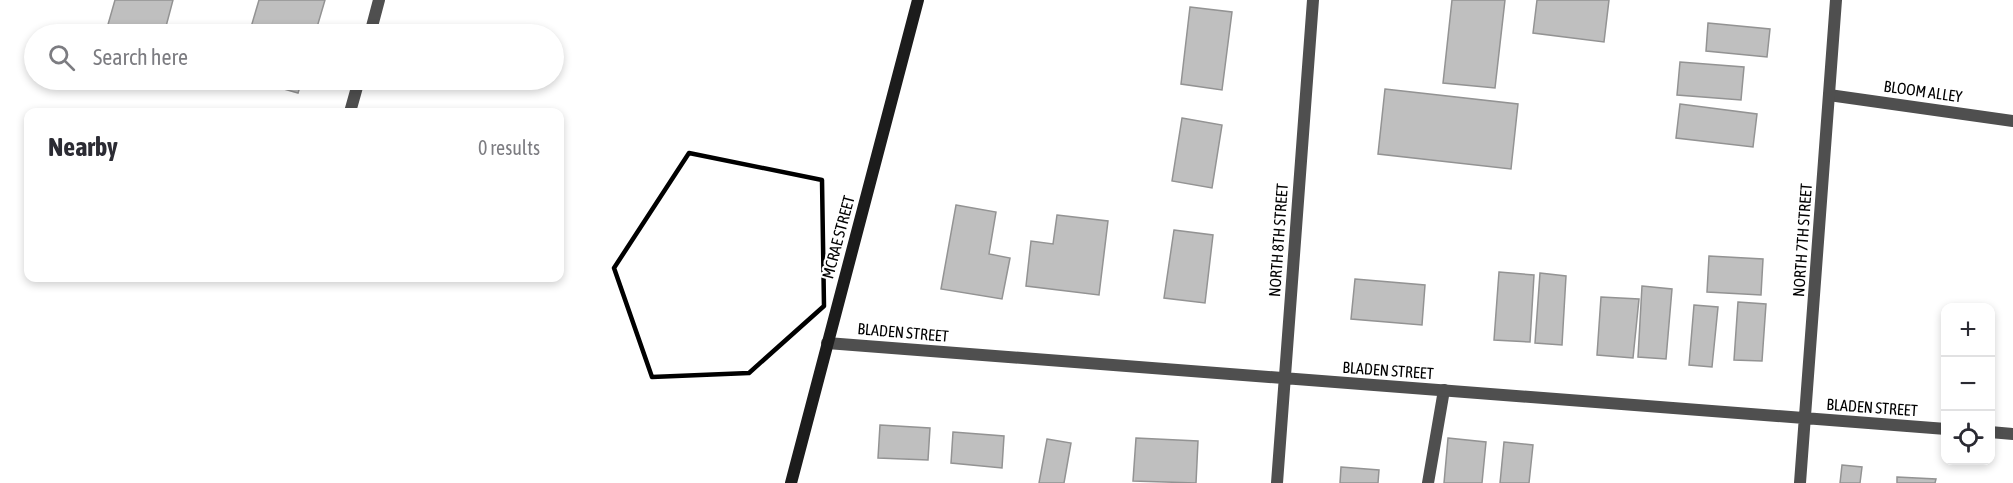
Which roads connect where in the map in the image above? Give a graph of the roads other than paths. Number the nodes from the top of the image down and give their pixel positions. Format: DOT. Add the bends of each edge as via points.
graph roads {
  1 [pos="379,0"];
  2 [pos="918,0"];
  3 [pos="1313,0"];
  4 [pos="1836,0"];
  5 [pos="373,24"];
  6 [pos="356,90"];
  7 [pos="1829,95"];
  8 [pos="351,108"];
  9 [pos="2013,121"];
  10 [pos="828,343"];
  11 [pos="1285,380"];
  12 [pos="1444,390"];
  13 [pos="1805,418"];
  14 [pos="1941,429"];
  15 [pos="1995,432"];
  16 [pos="2013,434"];
  17 [pos="791,483"];
  18 [pos="1277,483"];
  19 [pos="1428,483"];
  20 [pos="1800,483"];
  1 -- 5 [label="street"];
  2 -- 10 [label="street, MCRAE STREET"];
  3 -- 11 [label="street, NORTH 8TH STREET"];
  4 -- 7 [label="street, NORTH 7TH STREET"];
  6 -- 8 [label="street"];
  7 -- 9 [label="street, BLOOM ALLEY"];
  7 -- 13 [label="street, NORTH 7TH STREET"];
  10 -- 11 [label="street, BLADEN STREET"];
  10 -- 17 [label="street, MCRAE STREET"];
  11 -- 12 [label="street, BLADEN STREET"];
  11 -- 18 [label="street, NORTH 8TH STREET"];
  12 -- 13 [label="street, BLADEN STREET"];
  12 -- 19 [label="street"];
  13 -- 14 [label="street, BLADEN STREET"];
  13 -- 20 [label="street, NORTH 7TH STREET"];
  15 -- 16 [label="street"];
}
